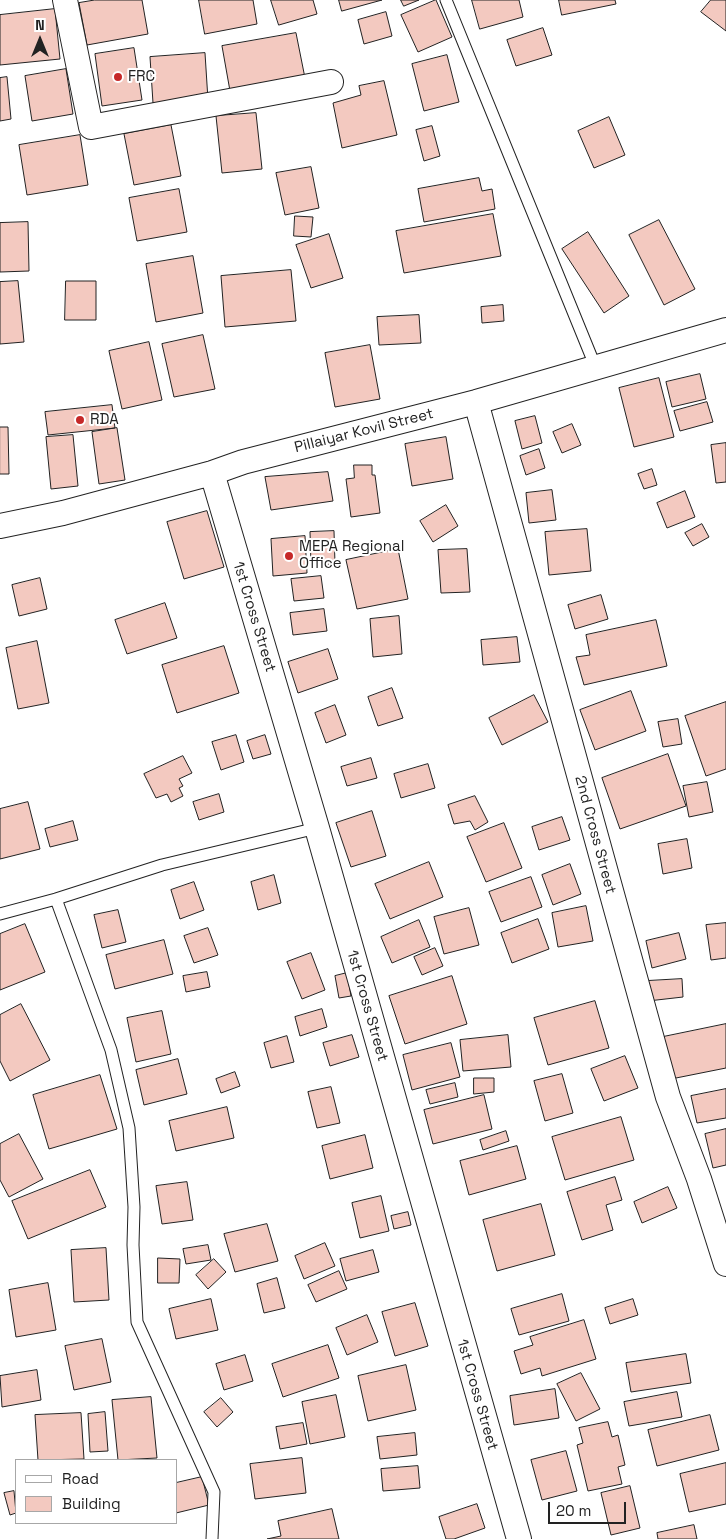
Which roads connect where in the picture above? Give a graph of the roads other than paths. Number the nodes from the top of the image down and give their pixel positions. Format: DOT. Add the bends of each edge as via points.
graph roads {
  1 [pos="65,0"];
  2 [pos="446,0"];
  3 [pos="331,82"];
  4 [pos="726,330"];
  5 [pos="596,368"];
  6 [pos="476,402"];
  7 [pos="212,473"];
  8 [pos="0,526"];
  9 [pos="317,828"];
  10 [pos="56,899"];
  11 [pos="0,914"];
  12 [pos="726,1264"];
  13 [pos="212,1539"];
  14 [pos="519,1539"];
  1 -- 3 [label="street" via="91,127"];
  2 -- 5 [label="lane"];
  4 -- 5 [label="street, Pillaiyar Kovil Street"];
  5 -- 6 [label="street, Pillaiyar Kovil Street"];
  6 -- 7 [label="street, Pillaiyar Kovil Street"];
  6 -- 12 [label="street, 2nd Cross Street" via="668,1097"];
  7 -- 8 [label="street, Pillaiyar Kovil Street"];
  7 -- 9 [label="street, 1st Cross Street"];
  9 -- 10 [label="lane" via="162,866"];
  9 -- 14 [label="street, 1st Cross Street"];
  10 -- 11 [label="lane"];
  10 -- 13 [label="lane" via="111,1050 129,1128 137,1322 214,1492"];
}
